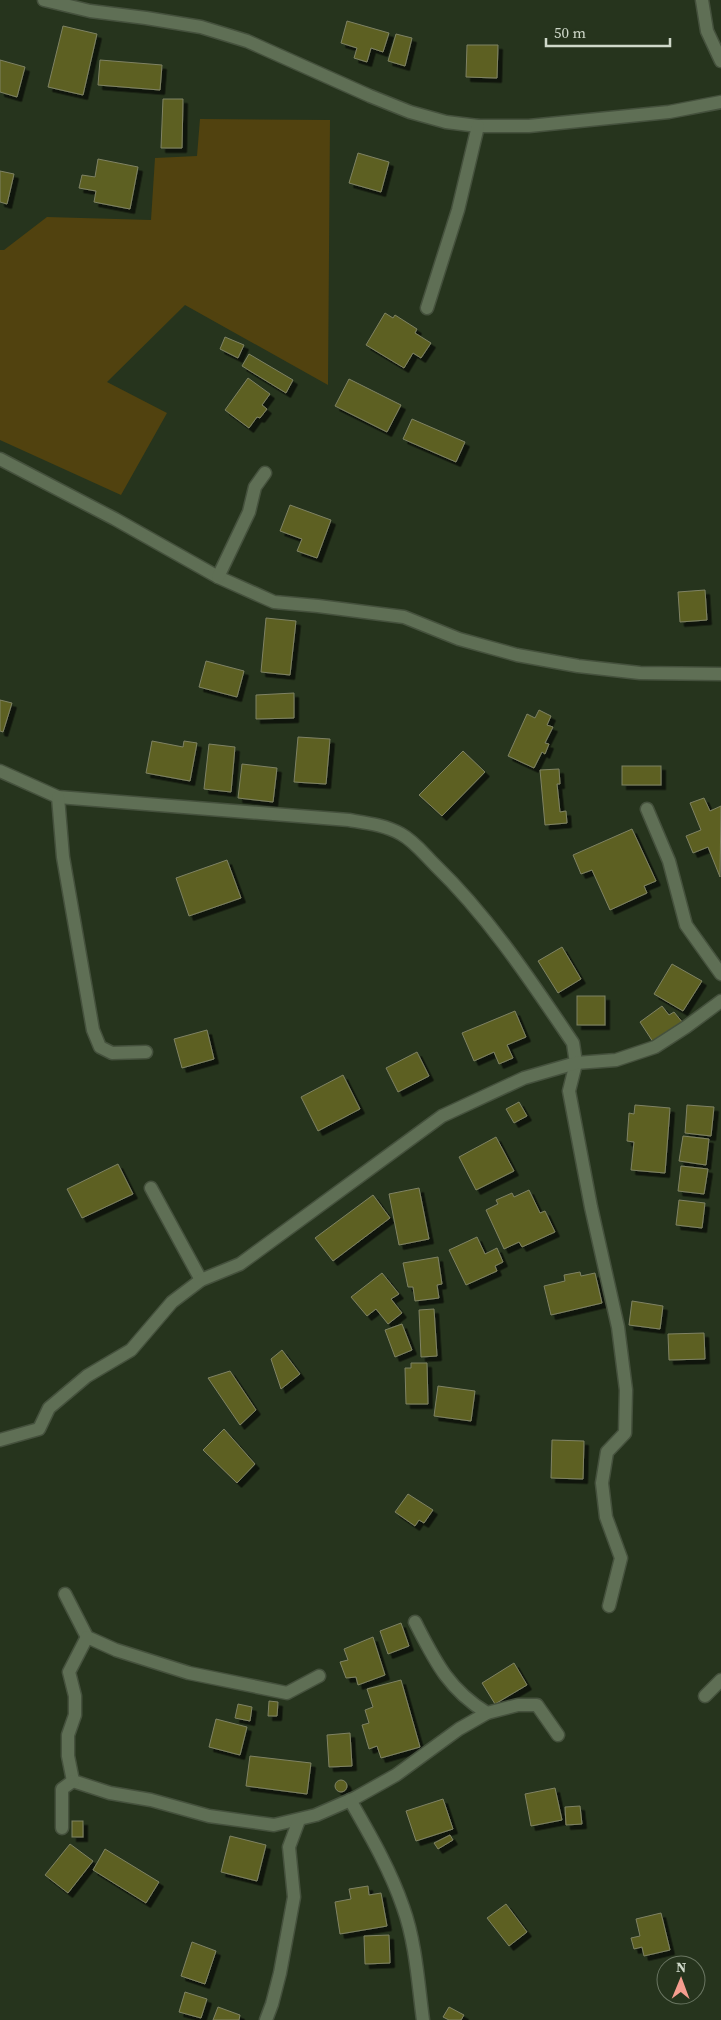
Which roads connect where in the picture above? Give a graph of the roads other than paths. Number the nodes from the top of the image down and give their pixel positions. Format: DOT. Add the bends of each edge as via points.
graph roads {
  1 [pos="44,0"];
  2 [pos="702,0"];
  3 [pos="721,61"];
  4 [pos="721,102"];
  5 [pos="478,126"];
  6 [pos="427,308"];
  7 [pos="0,460"];
  8 [pos="266,473"];
  9 [pos="218,577"];
  10 [pos="721,674"];
  11 [pos="0,771"];
  12 [pos="58,797"];
  13 [pos="648,809"];
  14 [pos="721,974"];
  15 [pos="721,1001"];
  16 [pos="146,1052"];
  17 [pos="576,1063"];
  18 [pos="151,1188"];
  19 [pos="201,1280"];
  20 [pos="0,1440"];
  21 [pos="65,1594"];
  22 [pos="609,1606"];
  23 [pos="415,1622"];
  24 [pos="87,1637"];
  25 [pos="319,1676"];
  26 [pos="721,1680"];
  27 [pos="706,1696"];
  28 [pos="487,1713"];
  29 [pos="558,1735"];
  30 [pos="73,1781"];
  31 [pos="350,1800"];
  32 [pos="299,1820"];
  33 [pos="62,1828"];
  34 [pos="266,2020"];
  35 [pos="423,2020"];
  1 -- 5 [label="street" via="90,11 201,27 248,41 410,112 446,122"];
  2 -- 3 [label="street" via="707,31"];
  4 -- 5 [label="street" via="670,112 529,126"];
  5 -- 6 [label="street" via="458,210"];
  7 -- 9 [label="street"];
  8 -- 9 [label="street" via="255,488 249,512"];
  9 -- 10 [label="street" via="274,602 404,618 459,639 517,655 640,673"];
  11 -- 12 [label="street"];
  12 -- 16 [label="street" via="63,857 93,1030 100,1047 112,1053"];
  12 -- 17 [label="street" via="349,820 382,826 401,834 456,884 499,936 573,1043"];
  13 -- 14 [label="street" via="669,861 686,925"];
  15 -- 17 [label="street" via="655,1047 616,1060"];
  17 -- 19 [label="street" via="524,1078 442,1116 240,1264"];
  17 -- 22 [label="street" via="569,1091 618,1327 626,1390 625,1433 607,1452 602,1483 606,1517 621,1558"];
  18 -- 19 [label="street"];
  19 -- 20 [label="street" via="172,1302 130,1350 87,1376 49,1408 39,1429"];
  21 -- 24 [label="street"];
  23 -- 28 [label="street" via="446,1676 468,1701"];
  24 -- 25 [label="street" via="116,1650 189,1673 287,1693"];
  24 -- 30 [label="street" via="69,1672 75,1696 74,1716 68,1735"];
  26 -- 27 [label="street"];
  28 -- 29 [label="street" via="518,1705 538,1705"];
  28 -- 31 [label="street" via="459,1729 396,1775"];
  30 -- 32 [label="street" via="209,1816 274,1825"];
  30 -- 33 [label="street" via="62,1789"];
  31 -- 32 [label="street"];
  31 -- 35 [label="street" via="382,1858 403,1908 413,1947"];
  32 -- 34 [label="street" via="290,1847 294,1897 280,1973"];
}
